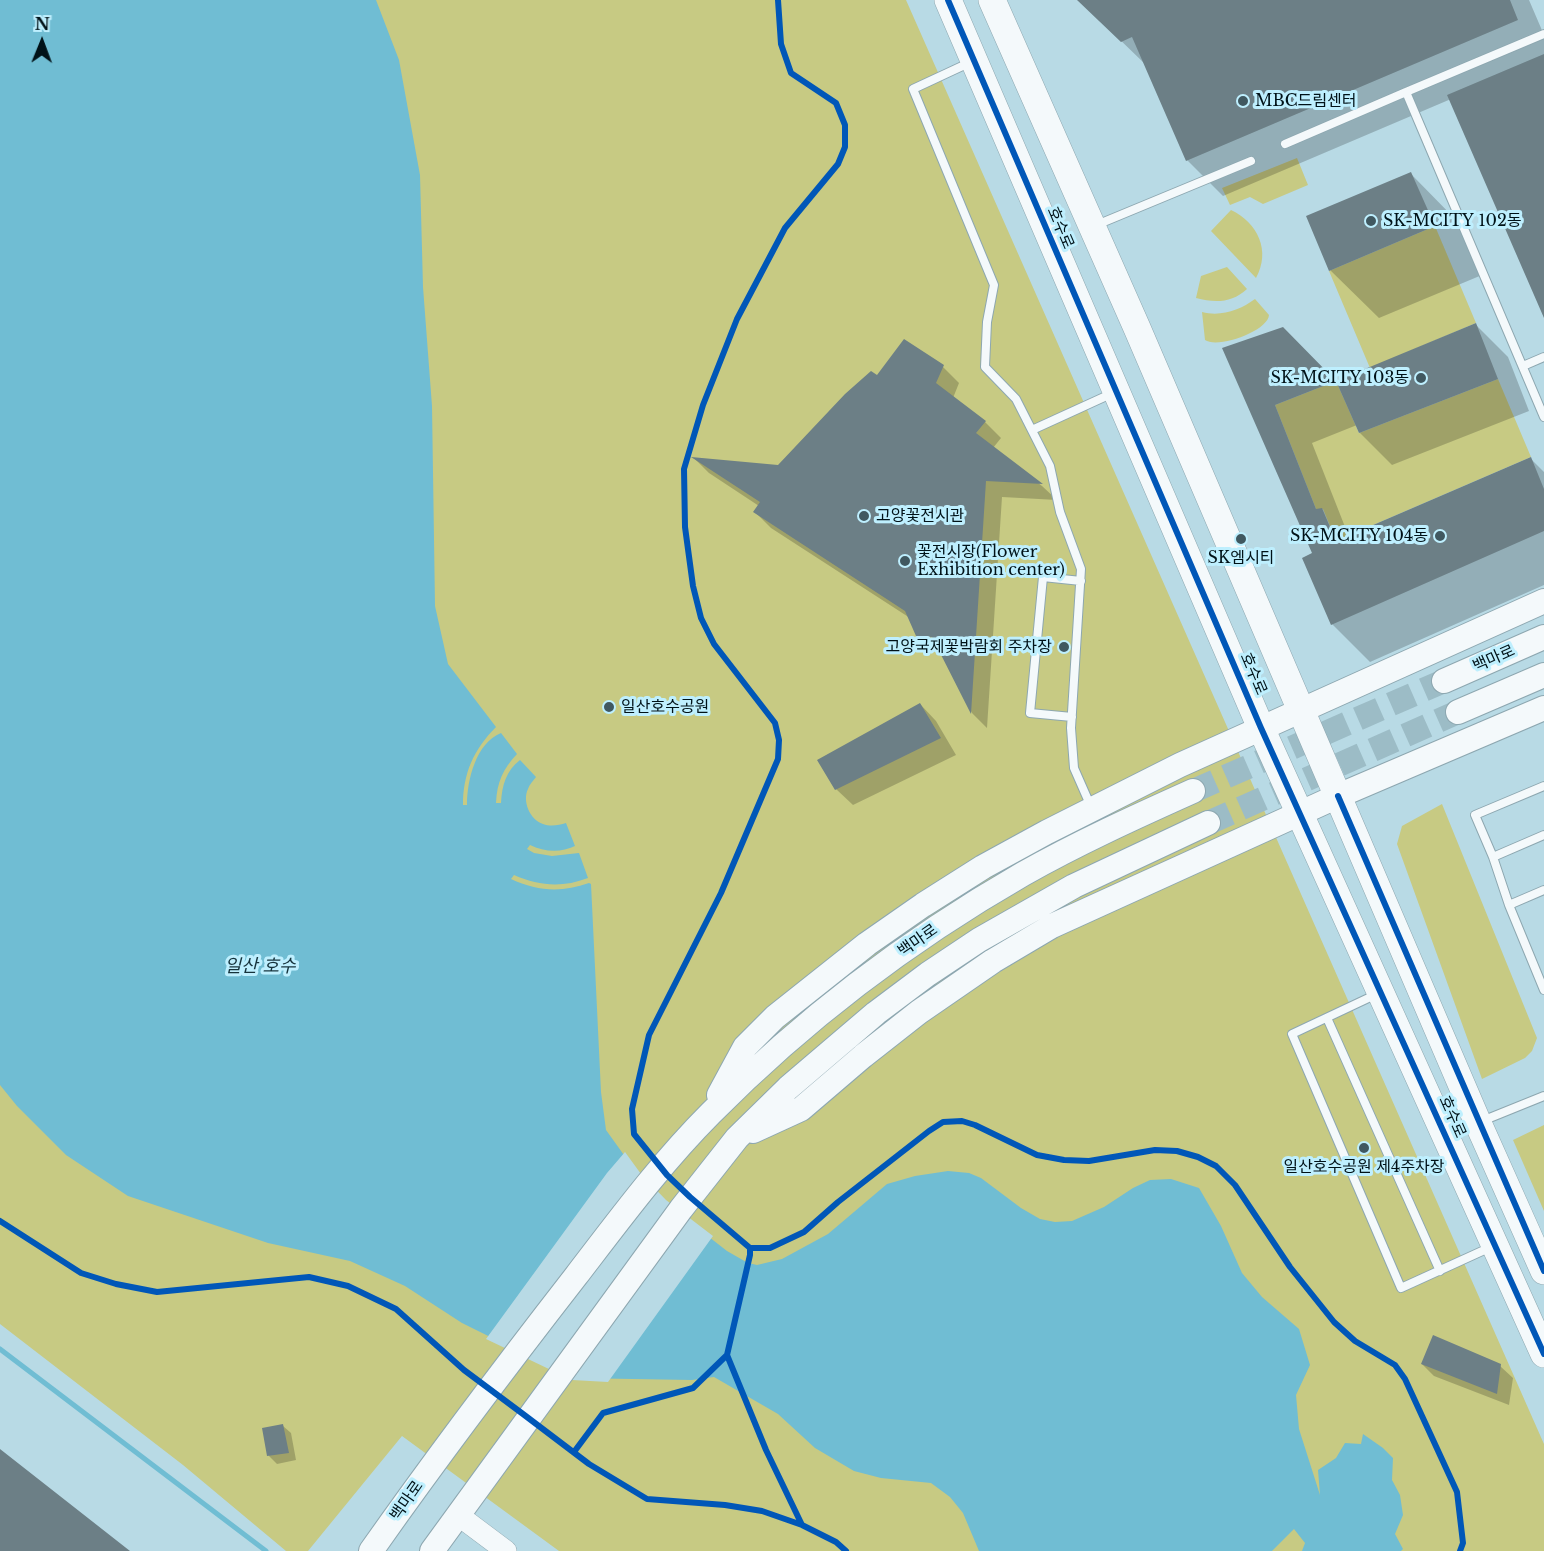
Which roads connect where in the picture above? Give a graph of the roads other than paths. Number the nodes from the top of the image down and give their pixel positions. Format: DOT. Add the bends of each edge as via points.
graph roads {
  1 [pos="948,0"];
  2 [pos="992,0"];
  3 [pos="1544,34"];
  4 [pos="974,61"];
  5 [pos="1406,92"];
  6 [pos="1285,144"];
  7 [pos="1251,161"];
  8 [pos="1091,227"];
  9 [pos="1544,357"];
  10 [pos="1522,366"];
  11 [pos="1117,392"];
  12 [pos="1544,417"];
  13 [pos="1032,430"];
  14 [pos="1081,581"];
  15 [pos="1544,601"];
  16 [pos="1544,637"];
  17 [pos="1544,675"];
  18 [pos="1444,681"];
  19 [pos="1544,708"];
  20 [pos="1302,709"];
  21 [pos="1458,712"];
  22 [pos="1072,717"];
  23 [pos="1261,728"];
  24 [pos="1544,786"];
  25 [pos="1193,791"];
  26 [pos="1338,796"];
  27 [pos="1092,809"];
  28 [pos="1300,814"];
  29 [pos="1208,823"];
  30 [pos="1544,835"];
  31 [pos="1493,857"];
  32 [pos="1544,890"];
  33 [pos="1509,905"];
  34 [pos="1544,990"];
  35 [pos="1380,992"];
  36 [pos="1327,1018"];
  37 [pos="1544,1096"];
  38 [pos="708,1115"];
  39 [pos="1478,1123"];
  40 [pos="737,1138"];
  41 [pos="1495,1245"];
  42 [pos="1440,1271"];
  43 [pos="1544,1271"];
  44 [pos="1544,1354"];
  45 [pos="458,1515"];
  46 [pos="371,1551"];
  47 [pos="432,1551"];
  48 [pos="506,1551"];
  1 -- 4 [label="main road, 호수로"];
  2 -- 8 [label="main road, 호수로"];
  3 -- 5 [label="lane"];
  4 -- 11 [label="main road, 호수로"];
  4 -- 13 [label="lane" via="913,89 994,285 985,367 1016,399"];
  5 -- 6 [label="lane"];
  5 -- 10 [label="lane"];
  7 -- 8 [label="lane"];
  8 -- 20 [label="main road, 호수로"];
  9 -- 10 [label="lane"];
  10 -- 12 [label="lane"];
  11 -- 13 [label="lane"];
  11 -- 23 [label="main road, 호수로"];
  13 -- 14 [label="lane" via="1050,466 1060,512 1082,569"];
  14 -- 22 [label="lane"];
  14 -- 22 [label="lane" via="1044,577 1030,713"];
  15 -- 20 [label="main road"];
  16 -- 18 [label="main road, 백마로"];
  17 -- 21 [label="main road, 백마로"];
  19 -- 26 [label="main road"];
  20 -- 23 [label="main road"];
  20 -- 26 [label="main road, 호수로"];
  22 -- 27 [label="lane" via="1074,768"];
  23 -- 27 [label="main road"];
  23 -- 28 [label="main road, 호수로"];
  24 -- 31 [label="lane" via="1475,815"];
  25 -- 38 [label="main road, 백마로" via="1023,874 933,930 826,1010"];
  26 -- 28 [label="main road"];
  26 -- 39 [label="main road, 호수로"];
  27 -- 38 [label="main road" via="946,890 803,994 745,1047"];
  28 -- 35 [label="main road, 호수로"];
  28 -- 40 [label="main road" via="1032,937 919,1012 801,1109"];
  29 -- 40 [label="main road, 백마로" via="1074,886 950,959 848,1036"];
  30 -- 31 [label="lane"];
  31 -- 33 [label="lane"];
  32 -- 33 [label="lane"];
  33 -- 34 [label="lane"];
  35 -- 36 [label="lane"];
  35 -- 41 [label="main road, 호수로"];
  36 -- 42 [label="lane"];
  36 -- 42 [label="lane" via="1292,1034 1401,1288"];
  37 -- 39 [label="lane"];
  38 -- 46 [label="main road, 백마로" via="645,1187 442,1451"];
  39 -- 43 [label="main road, 호수로"];
  40 -- 45 [label="main road, 백마로" via="602,1315"];
  41 -- 42 [label="lane"];
  41 -- 44 [label="main road, 호수로"];
  45 -- 47 [label="main road"];
  45 -- 48 [label="street"];
}
